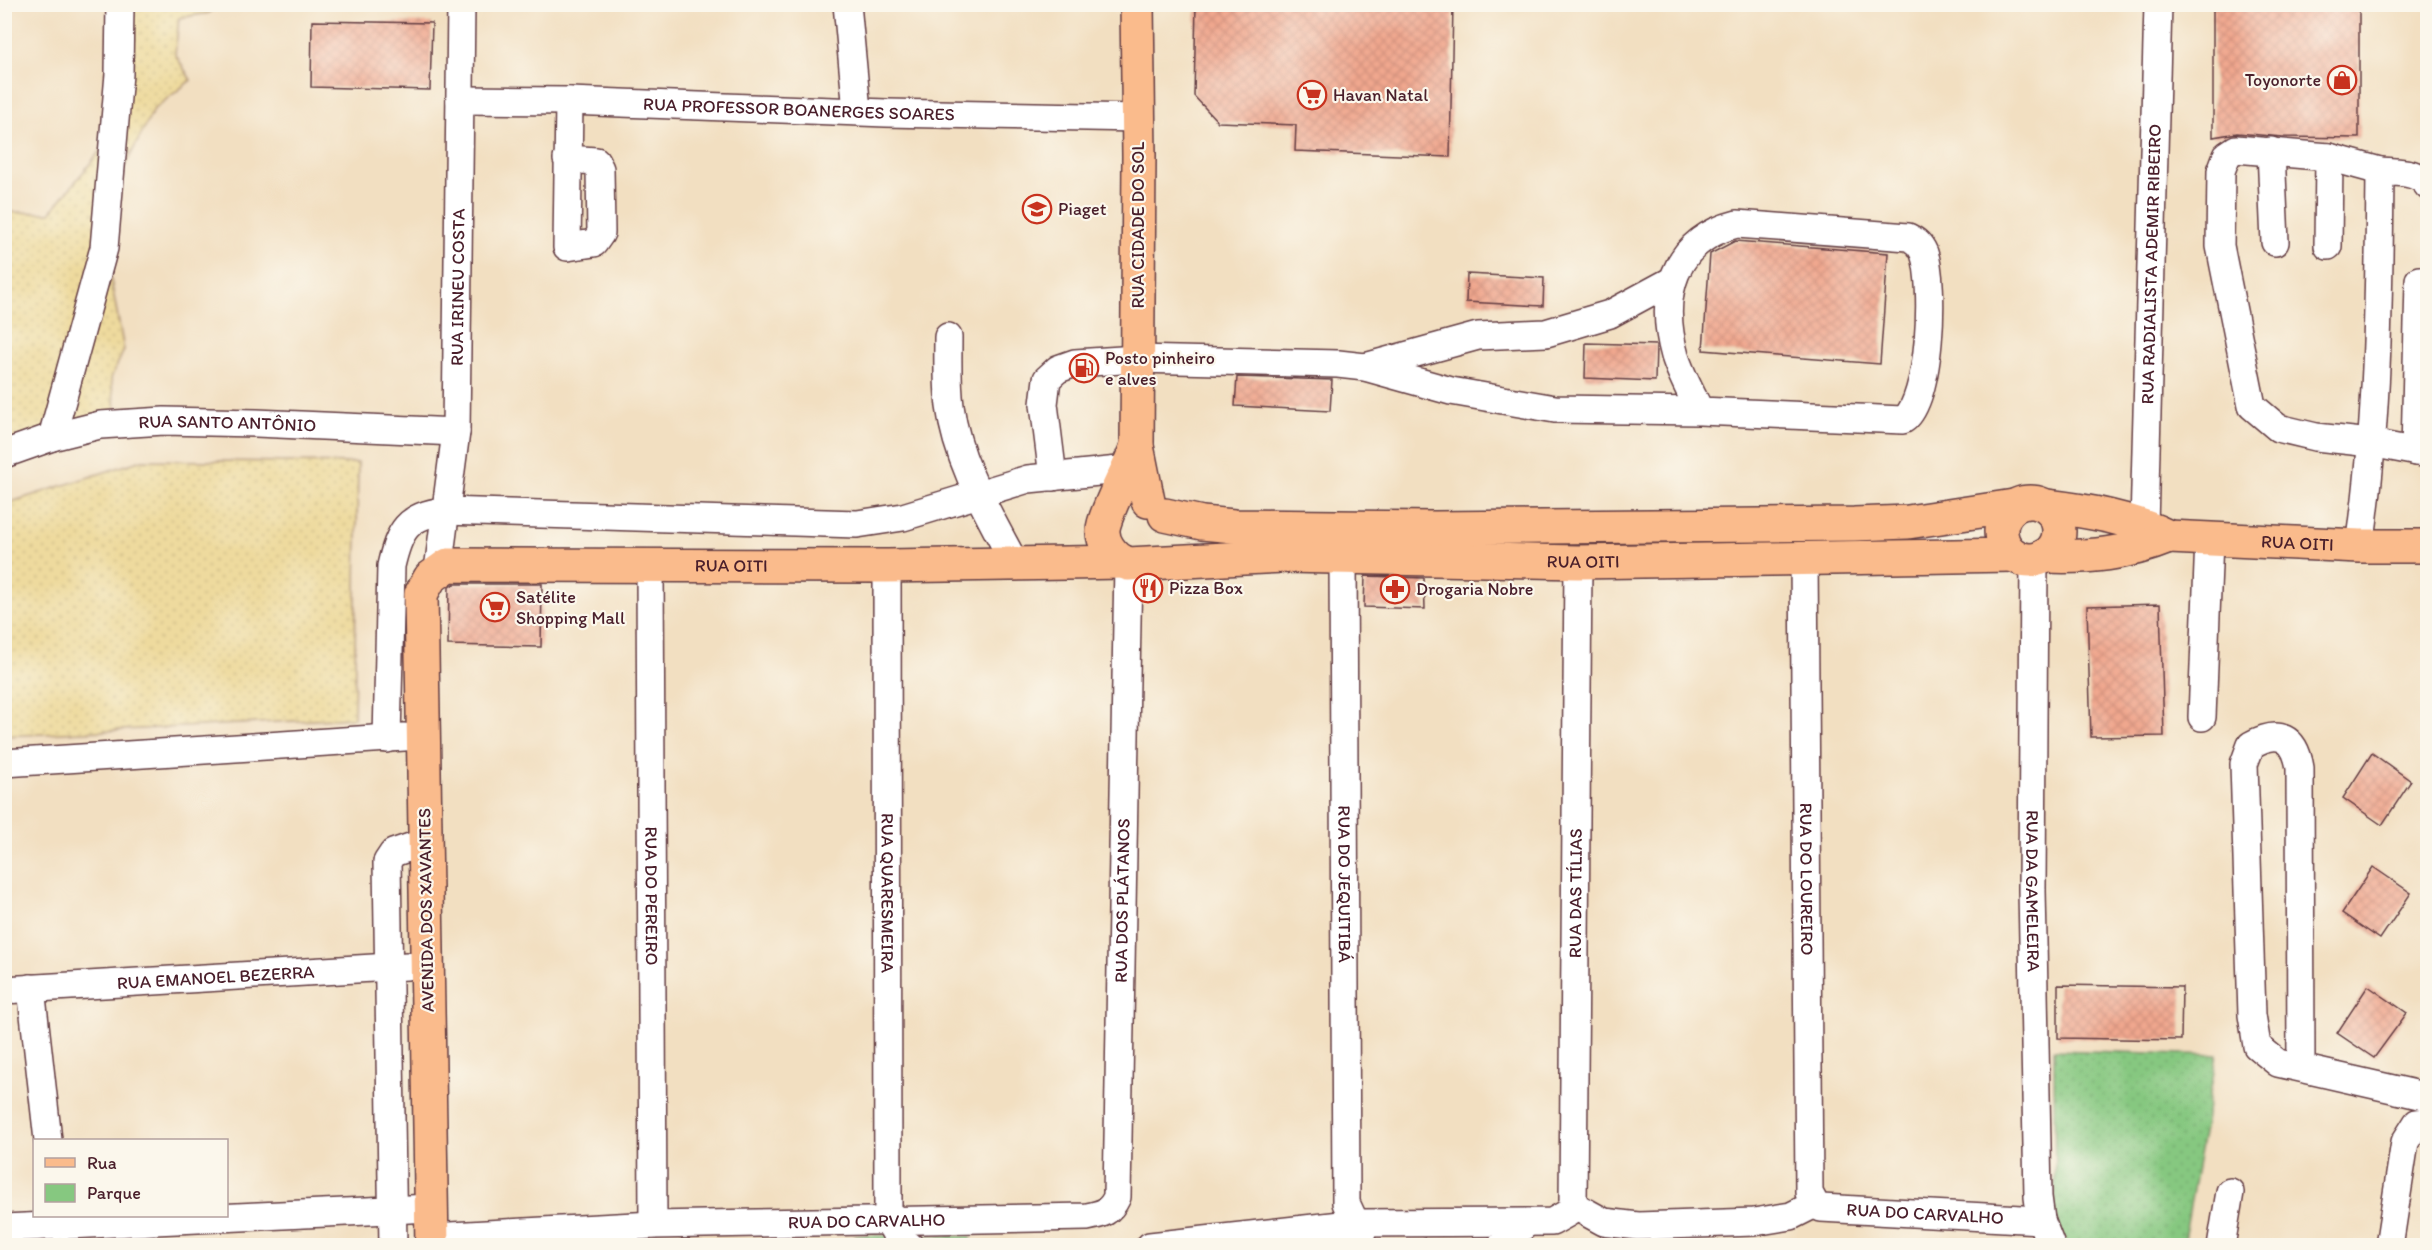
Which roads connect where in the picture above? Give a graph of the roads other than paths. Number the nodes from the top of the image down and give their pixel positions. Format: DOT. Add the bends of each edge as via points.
graph roads {
  1 [pos="120,4"];
  2 [pos="461,4"];
  3 [pos="847,4"];
  4 [pos="1137,4"];
  5 [pos="2158,4"];
  6 [pos="460,100"];
  7 [pos="569,100"];
  8 [pos="857,111"];
  9 [pos="1139,118"];
  10 [pos="2271,151"];
  11 [pos="2329,157"];
  12 [pos="567,159"];
  13 [pos="2380,171"];
  14 [pos="2426,179"];
  15 [pos="2275,242"];
  16 [pos="2328,246"];
  17 [pos="2379,274"];
  18 [pos="1671,281"];
  19 [pos="2423,281"];
  20 [pos="948,337"];
  21 [pos="1137,359"];
  22 [pos="1365,367"];
  23 [pos="1700,411"];
  24 [pos="456,432"];
  25 [pos="52,436"];
  26 [pos="2371,443"];
  27 [pos="2421,453"];
  28 [pos="4,454"];
  29 [pos="1133,457"];
  30 [pos="1053,477"];
  31 [pos="978,494"];
  32 [pos="2030,506"];
  33 [pos="1157,508"];
  34 [pos="445,511"];
  35 [pos="1106,519"];
  36 [pos="810,524"];
  37 [pos="2156,531"];
  38 [pos="2209,539"];
  39 [pos="2360,546"];
  40 [pos="2427,546"];
  41 [pos="1343,557"];
  42 [pos="2031,557"];
  43 [pos="1804,558"];
  44 [pos="1025,562"];
  45 [pos="1135,562"];
  46 [pos="1578,562"];
  47 [pos="650,566"];
  48 [pos="802,566"];
  49 [pos="887,566"];
  50 [pos="434,574"];
  51 [pos="2202,717"];
  52 [pos="423,736"];
  53 [pos="387,739"];
  54 [pos="4,763"];
  55 [pos="424,842"];
  56 [pos="427,965"];
  57 [pos="390,968"];
  58 [pos="31,988"];
  59 [pos="4,990"];
  60 [pos="2301,1068"];
  61 [pos="2427,1097"];
  62 [pos="2427,1122"];
  63 [pos="48,1139"];
  64 [pos="2230,1192"];
  65 [pos="1813,1202"];
  66 [pos="393,1208"];
  67 [pos="1567,1211"];
  68 [pos="1087,1217"];
  69 [pos="56,1220"];
  70 [pos="888,1220"];
  71 [pos="2041,1220"];
  72 [pos="1528,1222"];
  73 [pos="653,1225"];
  74 [pos="1357,1226"];
  75 [pos="4,1228"];
  76 [pos="432,1230"];
  77 [pos="98,1234"];
  78 [pos="393,1245"];
  79 [pos="910,1245"];
  80 [pos="1150,1245"];
  81 [pos="1501,1245"];
  82 [pos="2050,1245"];
  83 [pos="2221,1245"];
  84 [pos="2389,1245"];
  1 -- 25 [label="street" via="119,74 104,248"];
  2 -- 6 [label="street, RUA IRINEU COSTA"];
  3 -- 8 [label="street"];
  4 -- 9 [label="main road, RUA CIDADE DO SOL"];
  5 -- 37 [label="street, RUA RADIALISTA ADEMIR RIBEIRO"];
  6 -- 7 [label="street, RUA PROFESSOR BOANERGES SOARES"];
  6 -- 24 [label="street, RUA IRINEU COSTA"];
  7 -- 8 [label="street, RUA PROFESSOR BOANERGES SOARES"];
  7 -- 12 [label="street"];
  8 -- 9 [label="street, RUA PROFESSOR BOANERGES SOARES"];
  9 -- 21 [label="main road, RUA CIDADE DO SOL"];
  10 -- 11 [label="street"];
  10 -- 15 [label="street"];
  10 -- 26 [label="street" via="2236,149 2227,155 2221,171 2220,246 2252,406 2278,428"];
  11 -- 13 [label="street"];
  11 -- 16 [label="street"];
  13 -- 14 [label="street"];
  13 -- 17 [label="street"];
  17 -- 19 [label="street"];
  17 -- 26 [label="street"];
  18 -- 22 [label="street" via="1610,314 1546,333 1478,336"];
  18 -- 23 [label="street" via="1670,329 1675,356"];
  18 -- 23 [label="street" via="1689,248 1716,229 1737,224 1908,237 1918,242 1927,264 1930,300 1924,369 1907,417 1894,421"];
  19 -- 27 [label="street"];
  20 -- 31 [label="street" via="950,405"];
  21 -- 22 [label="street"];
  21 -- 29 [label="main road, RUA CIDADE DO SOL"];
  21 -- 30 [label="street" via="1076,363 1058,369 1047,379 1044,404"];
  22 -- 23 [label="street" via="1451,391 1555,410"];
  24 -- 25 [label="street, RUA SANTO ANTÔNIO" via="164,421 100,425"];
  24 -- 34 [label="street, RUA IRINEU COSTA"];
  25 -- 28 [label="street, RUA SANTO ANTÔNIO"];
  26 -- 27 [label="street"];
  26 -- 39 [label="street"];
  29 -- 30 [label="street"];
  29 -- 33 [label="main road, RUA CIDADE DO SOL"];
  29 -- 35 [label="main road, RUA CIDADE DO SOL"];
  30 -- 31 [label="street" via="1028,479"];
  31 -- 36 [label="street" via="903,517 857,524"];
  31 -- 44 [label="street"];
  32 -- 33 [label="main road, RUA OITI" via="1908,522 1562,527 1234,526 1202,523"];
  32 -- 37 [label="main road, RUA OITI" via="2076,510"];
  32 -- 42 [label="main road" via="2054,515 2059,531 2054,548"];
  32 -- 42 [label="main road" via="2005,516 2001,534 2008,549"];
  33 -- 35 [label="main road" via="1134,499 1120,503"];
  33 -- 45 [label="main road" via="1169,532 1165,549"];
  34 -- 36 [label="street"];
  34 -- 50 [label="street, RUA IRINEU COSTA"];
  34 -- 53 [label="street" via="424,513 412,520 397,542 391,566"];
  35 -- 44 [label="main road, RUA OITI"];
  35 -- 45 [label="main road" via="1109,549"];
  36 -- 48 [label="street"];
  37 -- 38 [label="main road, RUA OITI"];
  37 -- 42 [label="main road, RUA OITI" via="2141,548 2112,555"];
  38 -- 39 [label="main road, RUA OITI"];
  38 -- 51 [label="street"];
  39 -- 40 [label="main road, RUA OITI"];
  41 -- 45 [label="main road, RUA OITI"];
  41 -- 46 [label="main road, RUA OITI"];
  41 -- 74 [label="street, RUA DO JEQUITIBÁ" via="1346,1203"];
  42 -- 43 [label="main road, RUA OITI"];
  42 -- 71 [label="street, RUA DA GAMELEIRA" via="2032,890"];
  43 -- 46 [label="main road, RUA OITI"];
  43 -- 65 [label="street, RUA DO LOUREIRO" via="1809,1193"];
  44 -- 45 [label="main road, RUA OITI"];
  44 -- 49 [label="main road, RUA OITI"];
  45 -- 68 [label="street, RUA DOS PLÁTANOS" via="1117,1197 1112,1208"];
  46 -- 67 [label="street, RUA DAS TÍLIAS"];
  47 -- 48 [label="main road, RUA OITI"];
  47 -- 50 [label="main road, RUA OITI" via="448,565"];
  47 -- 73 [label="street, RUA DO PEREIRO"];
  48 -- 49 [label="main road, RUA OITI"];
  49 -- 70 [label="street, RUA QUARESMEIRA"];
  50 -- 52 [label="main road, AVENIDA DOS XAVANTES" via="421,594"];
  52 -- 53 [label="street"];
  52 -- 55 [label="main road, AVENIDA DOS XAVANTES"];
  53 -- 54 [label="street"];
  55 -- 56 [label="main road, AVENIDA DOS XAVANTES"];
  55 -- 57 [label="street" via="393,853 387,862"];
  56 -- 57 [label="street, RUA EMANOEL BEZERRA"];
  56 -- 76 [label="main road, AVENIDA DOS XAVANTES"];
  57 -- 58 [label="street, RUA EMANOEL BEZERRA"];
  57 -- 66 [label="street"];
  58 -- 59 [label="street, RUA EMANOEL BEZERRA"];
  58 -- 63 [label="street"];
  60 -- 60 [label="street" via="2278,1063 2257,1046 2252,1015 2244,764 2251,744 2266,736 2286,739 2297,750 2300,768"];
  60 -- 61 [label="street"];
  62 -- 84 [label="street" via="2417,1123 2404,1142"];
  64 -- 83 [label="street"];
  65 -- 67 [label="street" via="1791,1216 1754,1222 1638,1226 1604,1222"];
  65 -- 71 [label="street, RUA DO CARVALHO" via="1821,1208"];
  66 -- 76 [label="street, RUA DO CARVALHO"];
  66 -- 77 [label="street, RUA DO CARVALHO"];
  66 -- 78 [label="street"];
  67 -- 72 [label="street" via="1552,1222"];
  68 -- 70 [label="street, RUA DO CARVALHO"];
  69 -- 75 [label="street, RUA DO CARVALHO"];
  69 -- 77 [label="street, RUA DO CARVALHO"];
  70 -- 73 [label="street, RUA DO CARVALHO"];
  70 -- 79 [label="street" via="898,1238"];
  71 -- 82 [label="street, RUA DA GAMELEIRA"];
  72 -- 74 [label="street"];
  72 -- 81 [label="street"];
  73 -- 76 [label="street, RUA DO CARVALHO"];
  74 -- 80 [label="street"];
}
